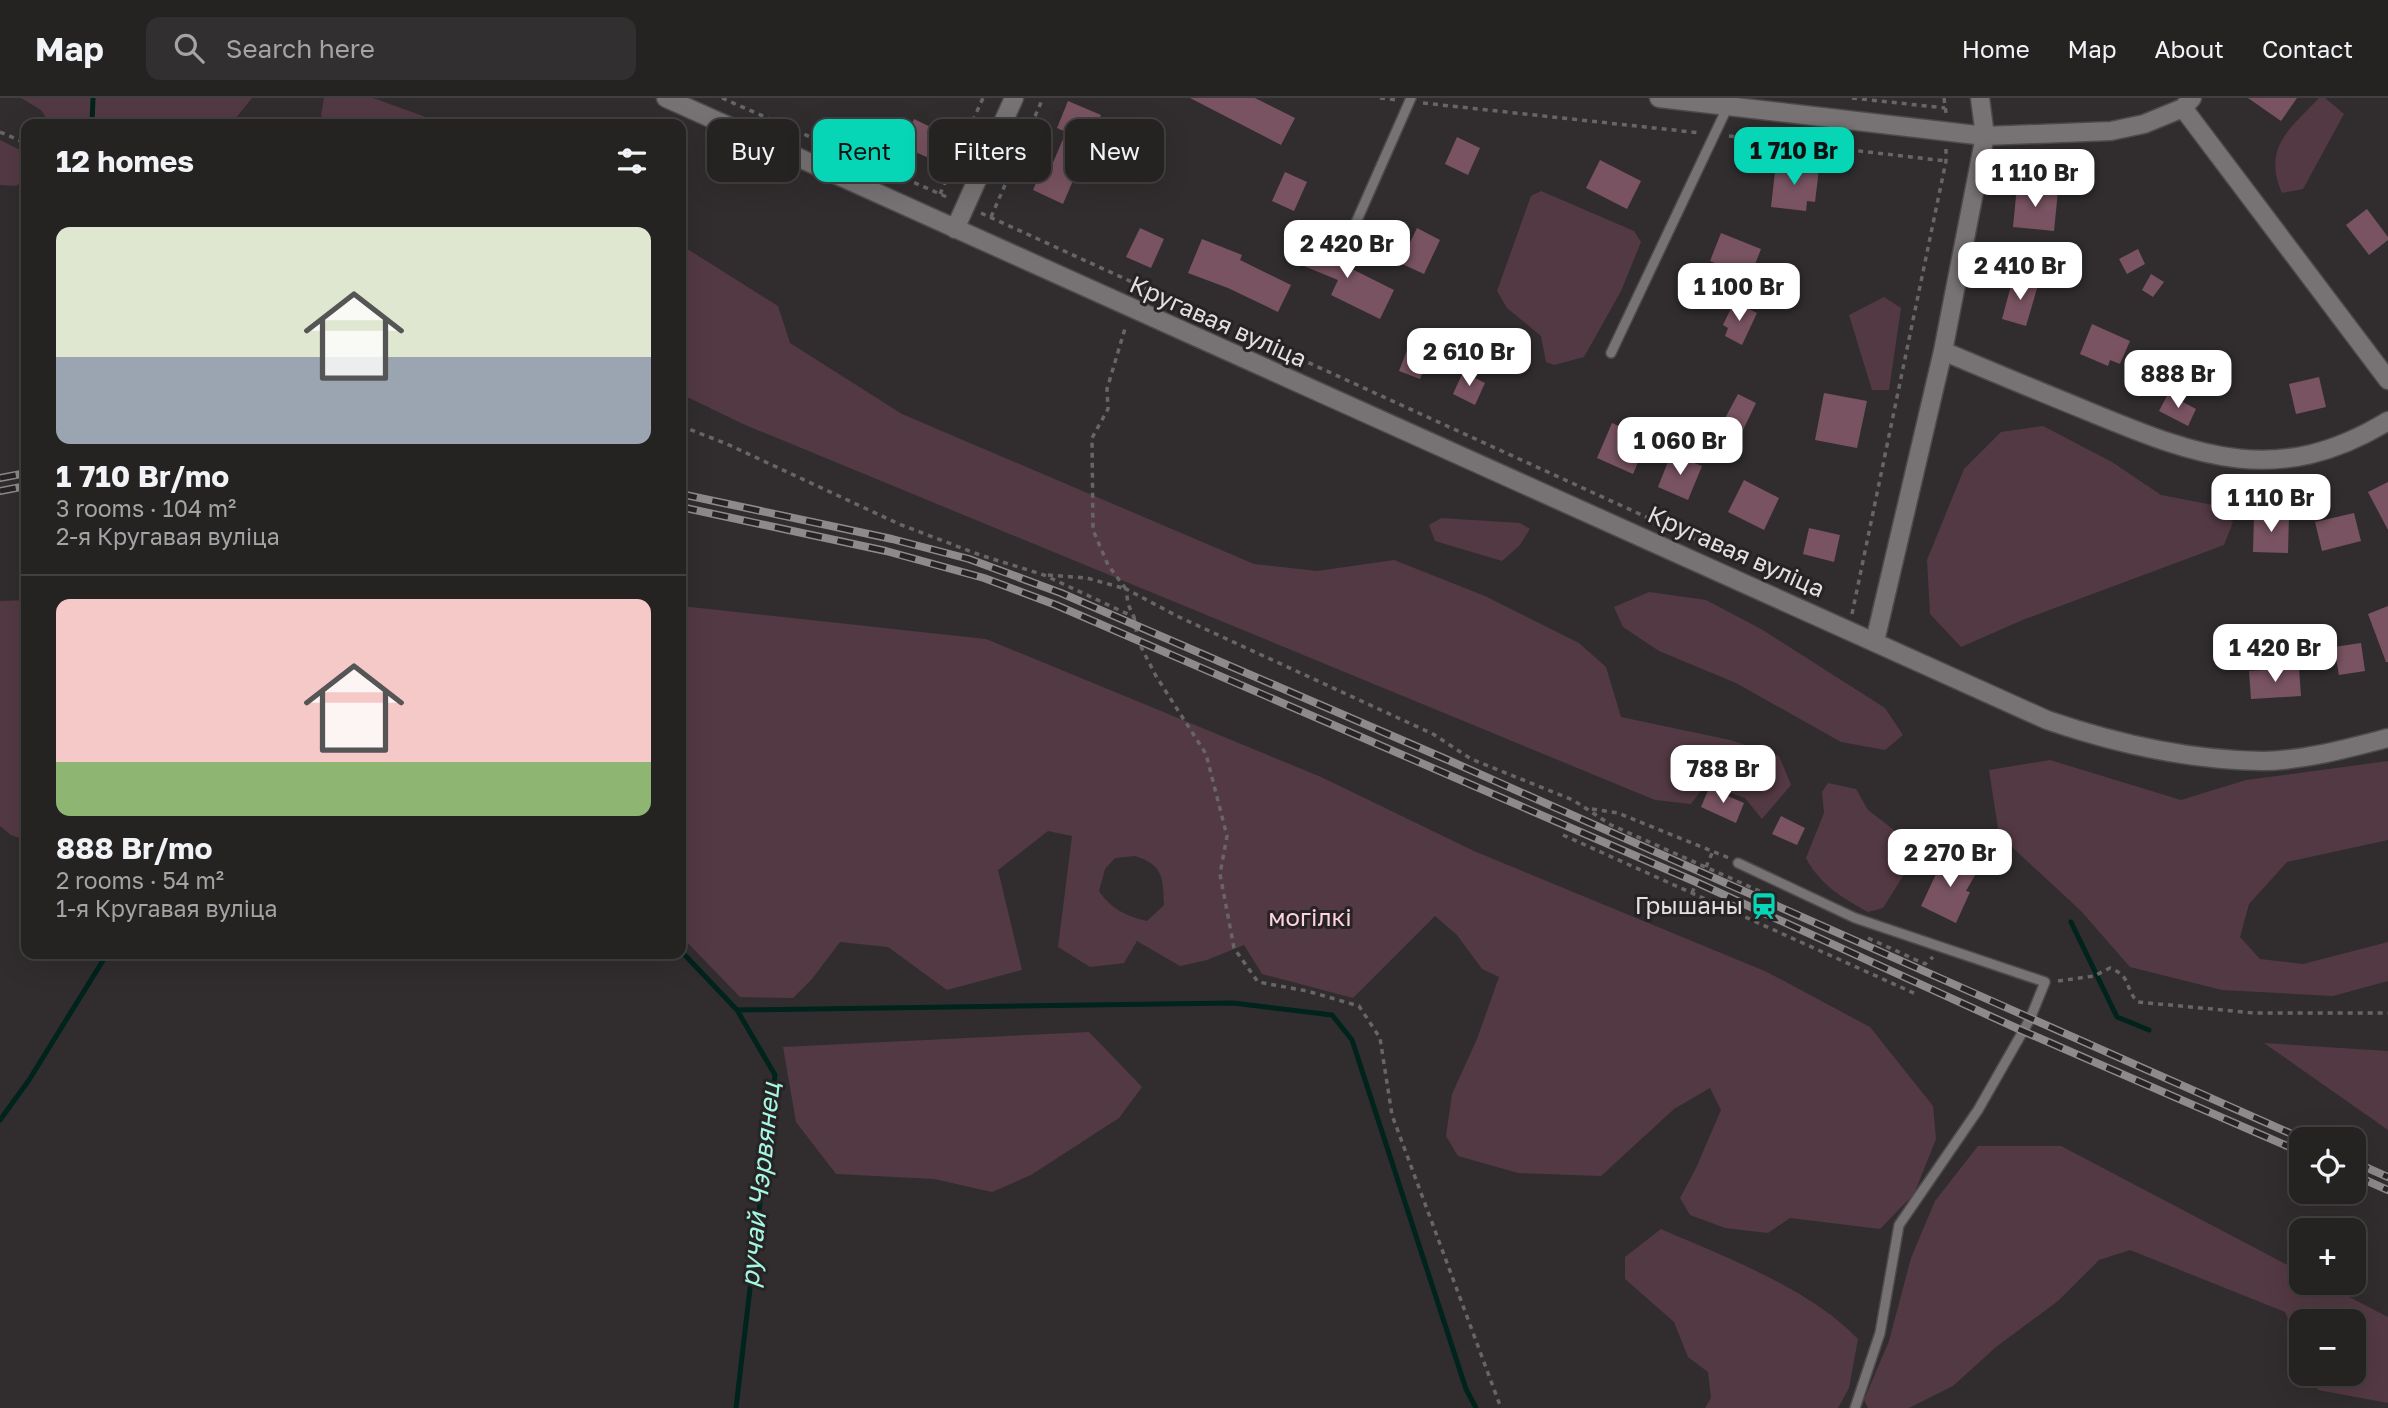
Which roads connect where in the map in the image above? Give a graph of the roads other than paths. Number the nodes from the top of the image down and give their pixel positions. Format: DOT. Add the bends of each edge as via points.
graph roads {
  1 [pos="666,98"];
  2 [pos="1014,98"];
  3 [pos="1659,98"];
  4 [pos="1980,98"];
  5 [pos="1410,100"];
  6 [pos="690,103"];
  7 [pos="2187,103"];
  8 [pos="1727,106"];
  9 [pos="1985,136"];
  10 [pos="955,229"];
  11 [pos="1350,236"];
  12 [pos="1943,351"];
  13 [pos="1611,353"];
  14 [pos="2388,380"];
  15 [pos="2388,421"];
  16 [pos="1875,641"];
  17 [pos="2388,738"];
  18 [pos="1738,863"];
  19 [pos="1855,1408"];
  1 -- 6 [label="street, Кругавая вуліца"];
  2 -- 10 [label="street"];
  3 -- 8 [label="street"];
  4 -- 9 [label="street"];
  5 -- 11 [label="lane"];
  6 -- 10 [label="street, Кругавая вуліца"];
  7 -- 9 [label="street" via="2144,124 2111,131"];
  7 -- 14 [label="street"];
  8 -- 9 [label="street"];
  8 -- 13 [label="lane"];
  9 -- 12 [label="street"];
  10 -- 16 [label="street, Кругавая вуліца"];
  12 -- 15 [label="street" via="2154,439 2229,460 2268,461 2324,450"];
  12 -- 16 [label="street"];
  16 -- 17 [label="street, Кругавая вуліца" via="2047,720 2169,753 2264,761"];
  18 -- 19 [label="lane" via="1855,918 2045,982 1978,1110 1899,1224 1880,1333"];
}
